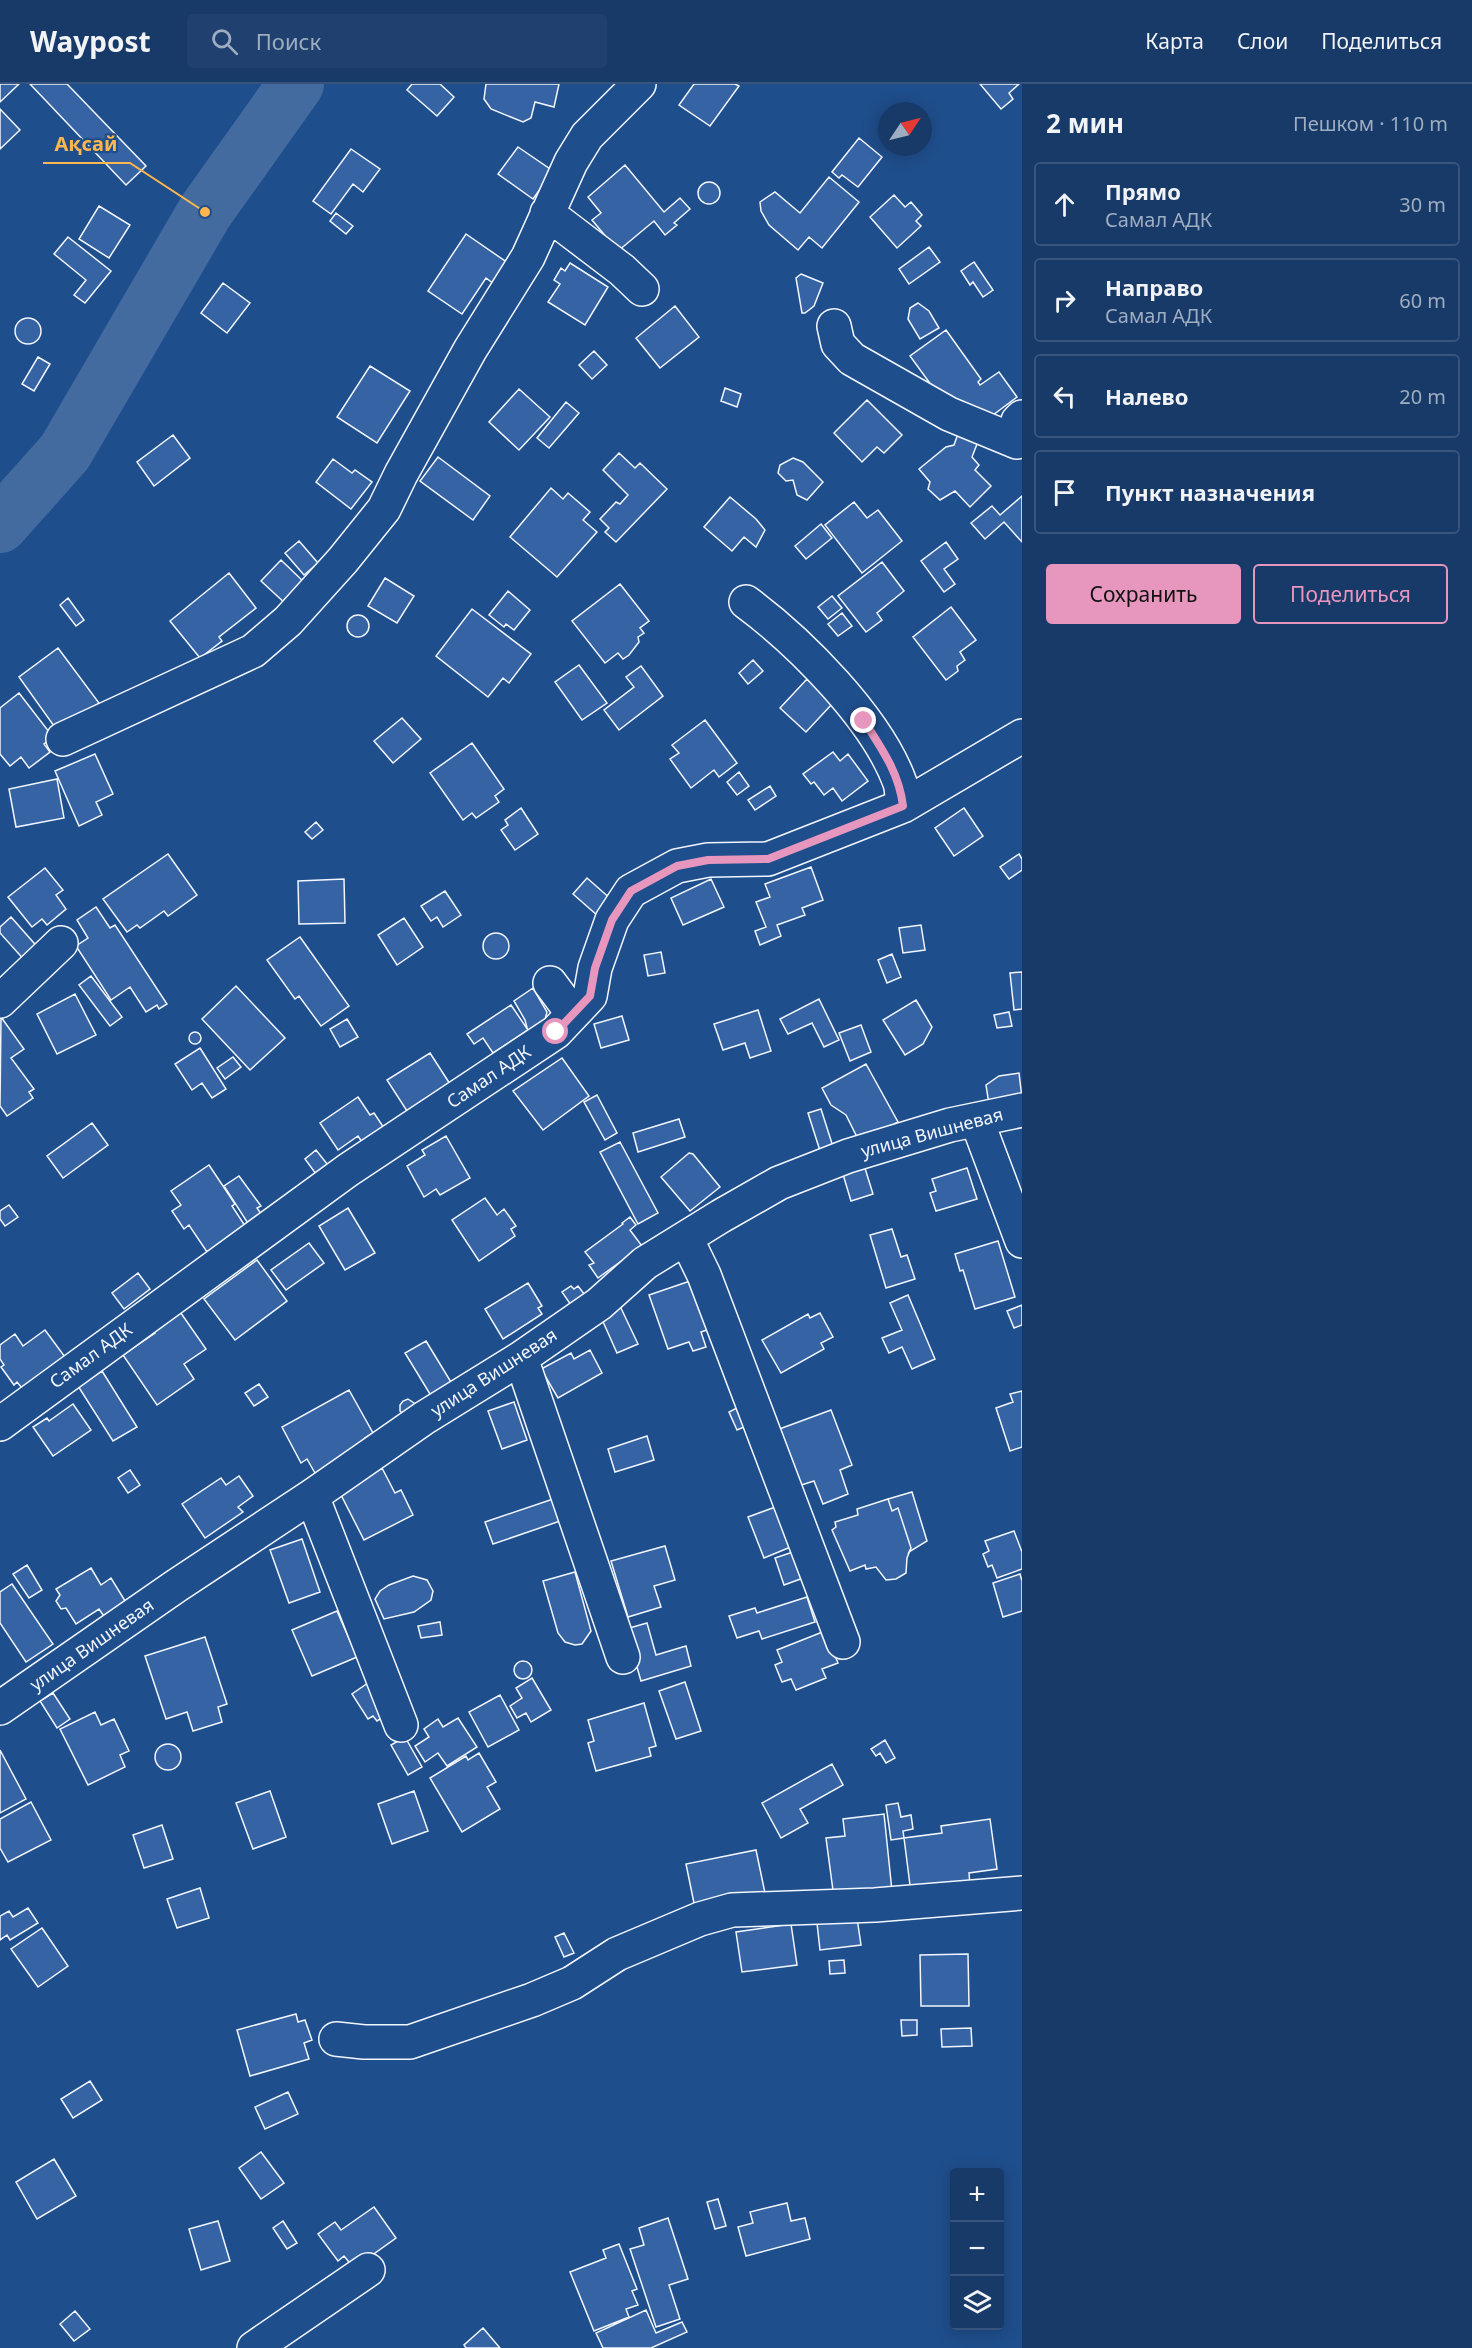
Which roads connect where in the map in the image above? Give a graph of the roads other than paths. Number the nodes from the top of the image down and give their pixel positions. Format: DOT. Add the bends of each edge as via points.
graph roads {
  1 [pos="639,84"];
  2 [pos="547,213"];
  3 [pos="642,289"];
  4 [pos="834,327"];
  5 [pos="1020,434"];
  6 [pos="746,602"];
  7 [pos="1022,736"];
  8 [pos="63,739"];
  9 [pos="903,806"];
  10 [pos="61,943"];
  11 [pos="550,983"];
  12 [pos="0,1001"];
  13 [pos="573,1014"];
  14 [pos="1022,1110"];
  15 [pos="977,1121"];
  16 [pos="686,1238"];
  17 [pos="1022,1241"];
  18 [pos="521,1358"];
  19 [pos="0,1424"];
  20 [pos="312,1497"];
  21 [pos="843,1642"];
  22 [pos="623,1657"];
  23 [pos="0,1708"];
  24 [pos="401,1725"];
  25 [pos="1022,1893"];
  26 [pos="336,2039"];
  27 [pos="368,2270"];
  28 [pos="254,2348"];
  1 -- 2 [label="street" via="587,136"];
  2 -- 3 [label="street"];
  2 -- 8 [label="street" via="528,257 470,350 384,509 288,621 253,651"];
  4 -- 5 [label="street" via="838,344 852,359 949,414"];
  6 -- 9 [label="street" via="787,635 847,699 882,748 900,784"];
  7 -- 9 [label="street, Самал АДК"];
  9 -- 13 [label="street, Самал АДК" via="768,859 708,860 677,866 631,891 612,920 590,996"];
  10 -- 12 [label="street"];
  11 -- 13 [label="street"];
  13 -- 19 [label="street, Самал АДК" via="556,1032 348,1170"];
  14 -- 15 [label="street, улица Вишневая"];
  15 -- 16 [label="street, улица Вишневая" via="950,1125 848,1156 778,1183"];
  15 -- 17 [label="street"];
  16 -- 18 [label="street, улица Вишневая" via="645,1263 599,1304"];
  16 -- 21 [label="street" via="704,1275"];
  18 -- 20 [label="street, улица Вишневая" via="424,1418"];
  18 -- 22 [label="street"];
  20 -- 23 [label="street, улица Вишневая"];
  20 -- 24 [label="street"];
  25 -- 26 [label="street" via="732,1911 700,1919 617,1954 572,1983 532,2000 410,2042"];
  27 -- 28 [label="street"];
}
